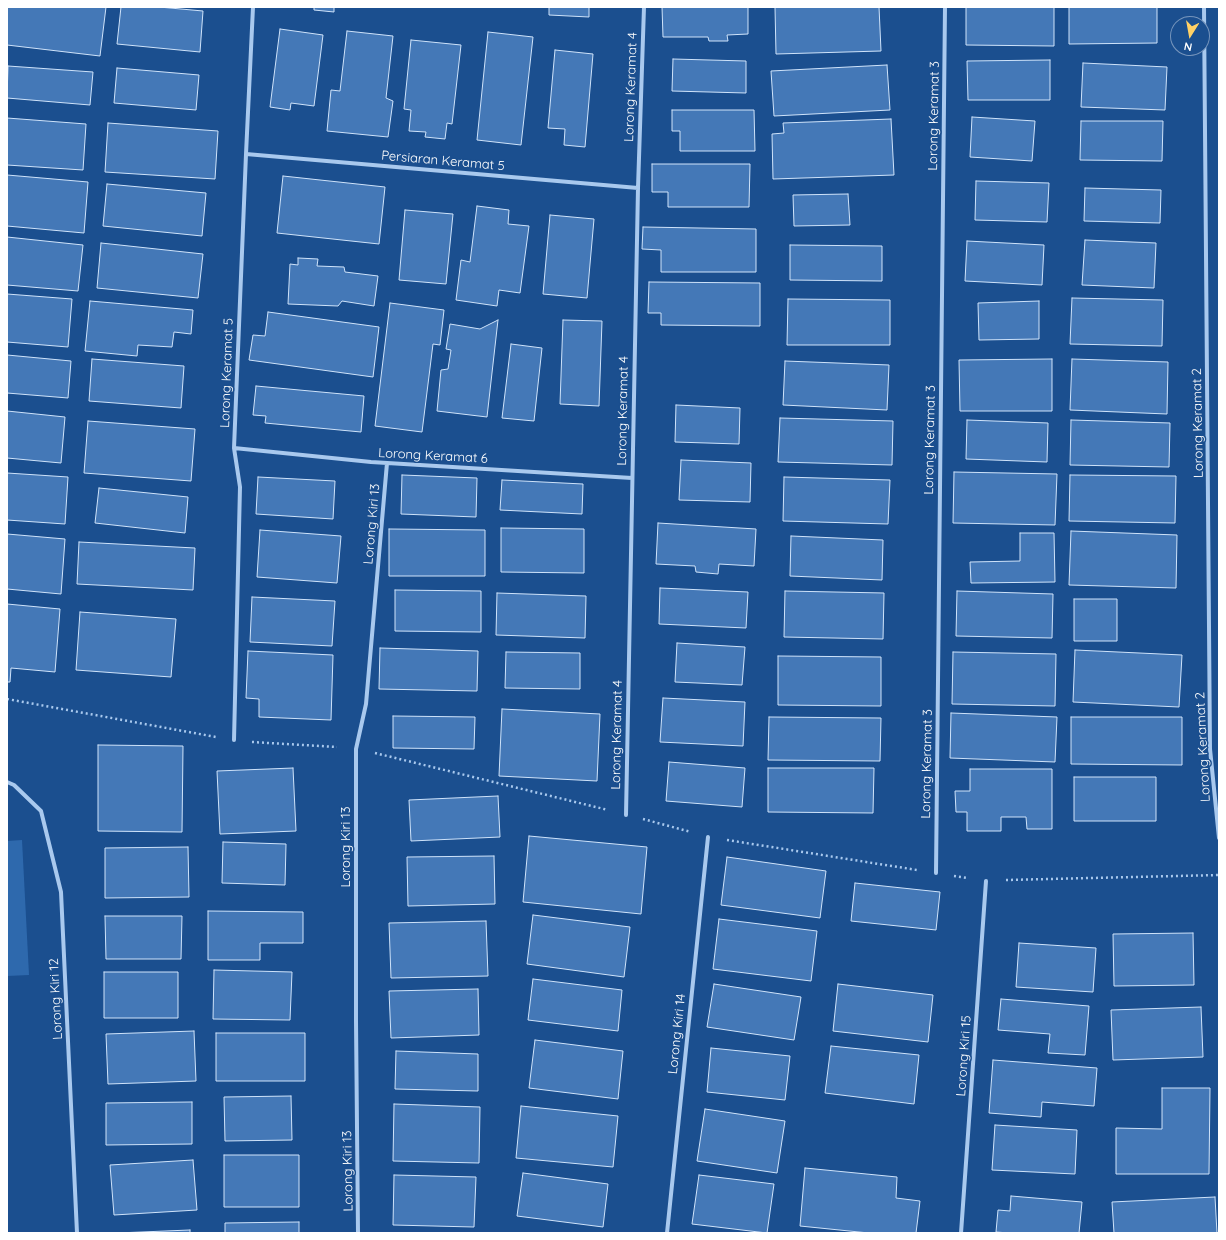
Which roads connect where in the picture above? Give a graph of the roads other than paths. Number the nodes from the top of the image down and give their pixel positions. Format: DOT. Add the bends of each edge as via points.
graph roads {
  1 [pos="253,7"];
  2 [pos="644,7"];
  3 [pos="945,7"];
  4 [pos="1204,7"];
  5 [pos="246,154"];
  6 [pos="638,188"];
  7 [pos="234,448"];
  8 [pos="387,463"];
  9 [pos="632,478"];
  10 [pos="234,740"];
  11 [pos="7,782"];
  12 [pos="626,815"];
  13 [pos="708,837"];
  14 [pos="1219,838"];
  15 [pos="936,873"];
  16 [pos="986,881"];
  17 [pos="77,1233"];
  18 [pos="358,1233"];
  19 [pos="667,1233"];
  20 [pos="961,1233"];
  1 -- 5 [label="street, Lorong Keramat 5"];
  2 -- 6 [label="street, Lorong Keramat 4"];
  3 -- 15 [label="street, Lorong Keramat 3"];
  4 -- 14 [label="street, Lorong Keramat 2" via="1210,749"];
  5 -- 6 [label="street, Persiaran Keramat 5"];
  5 -- 7 [label="street, Lorong Keramat 5"];
  6 -- 9 [label="street, Lorong Keramat 4"];
  7 -- 8 [label="street, Lorong Keramat 6"];
  7 -- 10 [label="street, Lorong Keramat 5" via="240,487"];
  8 -- 9 [label="street, Lorong Keramat 6"];
  8 -- 18 [label="street, Lorong Kiri 13" via="366,704 356,749"];
  9 -- 12 [label="street, Lorong Keramat 4"];
  11 -- 17 [label="street, Lorong Kiri 12" via="40,811 61,892"];
  13 -- 19 [label="street, Lorong Kiri 14"];
  16 -- 20 [label="street, Lorong Kiri 15"];
}
